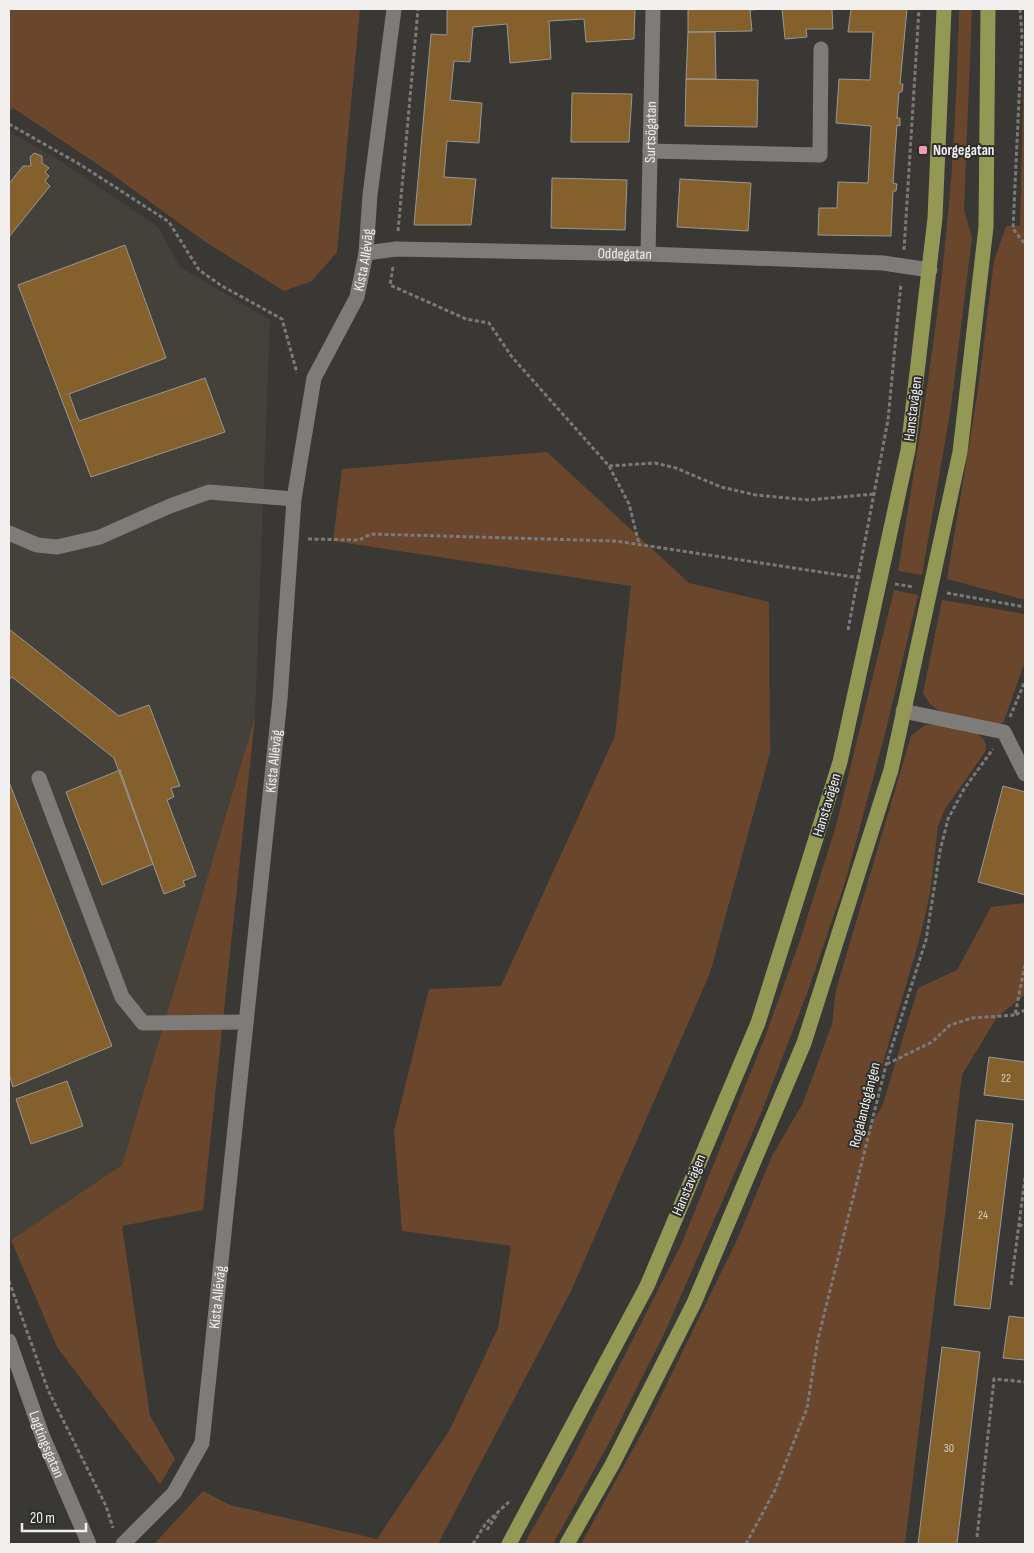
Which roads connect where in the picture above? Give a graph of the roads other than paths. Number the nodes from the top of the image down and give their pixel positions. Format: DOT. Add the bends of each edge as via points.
graph roads {
  1 [pos="394,9"];
  2 [pos="653,9"];
  3 [pos="944,9"];
  4 [pos="988,9"];
  5 [pos="821,49"];
  6 [pos="650,151"];
  7 [pos="366,253"];
  8 [pos="648,254"];
  9 [pos="930,270"];
  10 [pos="294,500"];
  11 [pos="9,533"];
  12 [pos="903,711"];
  13 [pos="1025,774"];
  14 [pos="39,778"];
  15 [pos="246,1022"];
  16 [pos="9,1341"];
  17 [pos="119,1540"];
  18 [pos="89,1544"];
  19 [pos="509,1544"];
  20 [pos="567,1544"];
  1 -- 7 [label="street, Kista Alléväg" via="370,195"];
  2 -- 6 [label="street, Surtsögatan"];
  3 -- 9 [label="main road, Hanstavägen"];
  4 -- 12 [label="main road" via="986,227 961,442"];
  5 -- 6 [label="street" via="820,155"];
  6 -- 8 [label="street, Surtsögatan"];
  7 -- 8 [label="street, Oddegatan" via="396,249"];
  7 -- 10 [label="street, Kista Alléväg" via="357,297 314,378"];
  8 -- 9 [label="street, Oddegatan" via="883,264"];
  9 -- 19 [label="main road, Hanstavägen" via="908,450 840,762 758,1023 647,1286"];
  10 -- 11 [label="street" via="209,492 100,537 57,547 37,545"];
  10 -- 15 [label="street, Kista Alléväg" via="280,699"];
  12 -- 13 [label="street" via="1004,732"];
  12 -- 20 [label="main road" via="891,770 804,1043 694,1303 612,1465"];
  14 -- 15 [label="street" via="122,997 138,1016 144,1022"];
  15 -- 17 [label="street, Kista Alléväg" via="202,1443 174,1493"];
  16 -- 18 [label="street, Lagtingsgatan" via="42,1435"];
}
